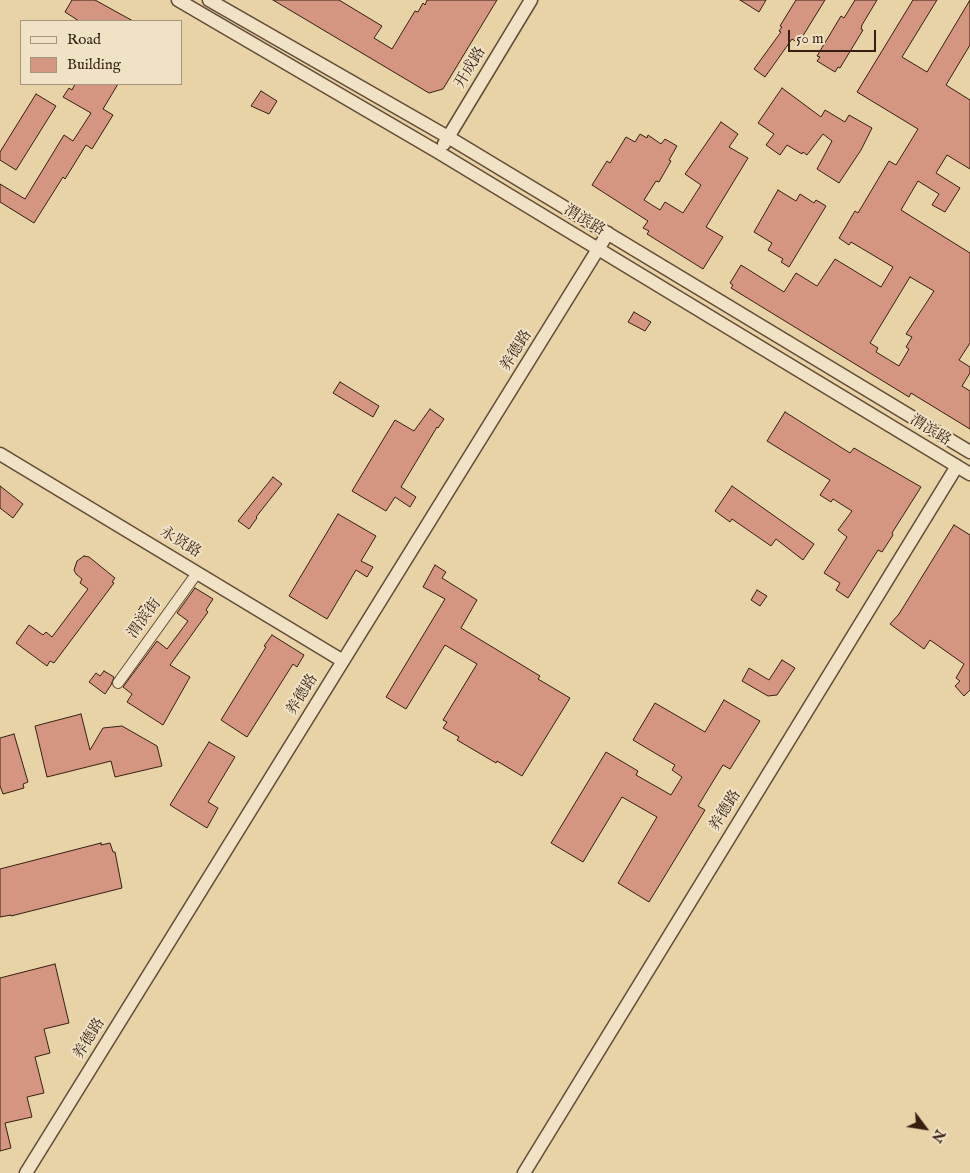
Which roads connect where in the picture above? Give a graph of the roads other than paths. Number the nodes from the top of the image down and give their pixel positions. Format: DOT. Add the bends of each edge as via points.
graph roads {
  1 [pos="178,0"];
  2 [pos="209,0"];
  3 [pos="531,0"];
  4 [pos="448,137"];
  5 [pos="438,152"];
  6 [pos="608,233"];
  7 [pos="599,249"];
  8 [pos="970,452"];
  9 [pos="0,454"];
  10 [pos="957,466"];
  11 [pos="970,474"];
  12 [pos="197,573"];
  13 [pos="343,661"];
  14 [pos="118,683"];
  15 [pos="26,1173"];
  16 [pos="524,1173"];
  1 -- 5 [label="street, 渭滨路"];
  2 -- 4 [label="street, 渭滨路"];
  3 -- 4 [label="street, 开成路"];
  4 -- 5 [label="street, 开成路"];
  4 -- 6 [label="street, 渭滨路"];
  5 -- 7 [label="street, 渭滨路"];
  6 -- 7 [label="street, 养德路"];
  6 -- 8 [label="street, 渭滨路"];
  7 -- 10 [label="street, 渭滨路"];
  7 -- 13 [label="street, 养德路"];
  9 -- 12 [label="street, 永贤路"];
  10 -- 11 [label="street, 渭滨路"];
  10 -- 16 [label="street, 养德路"];
  12 -- 13 [label="street, 永贤路"];
  12 -- 14 [label="street, 渭滨街"];
  13 -- 15 [label="street, 养德路"];
}
